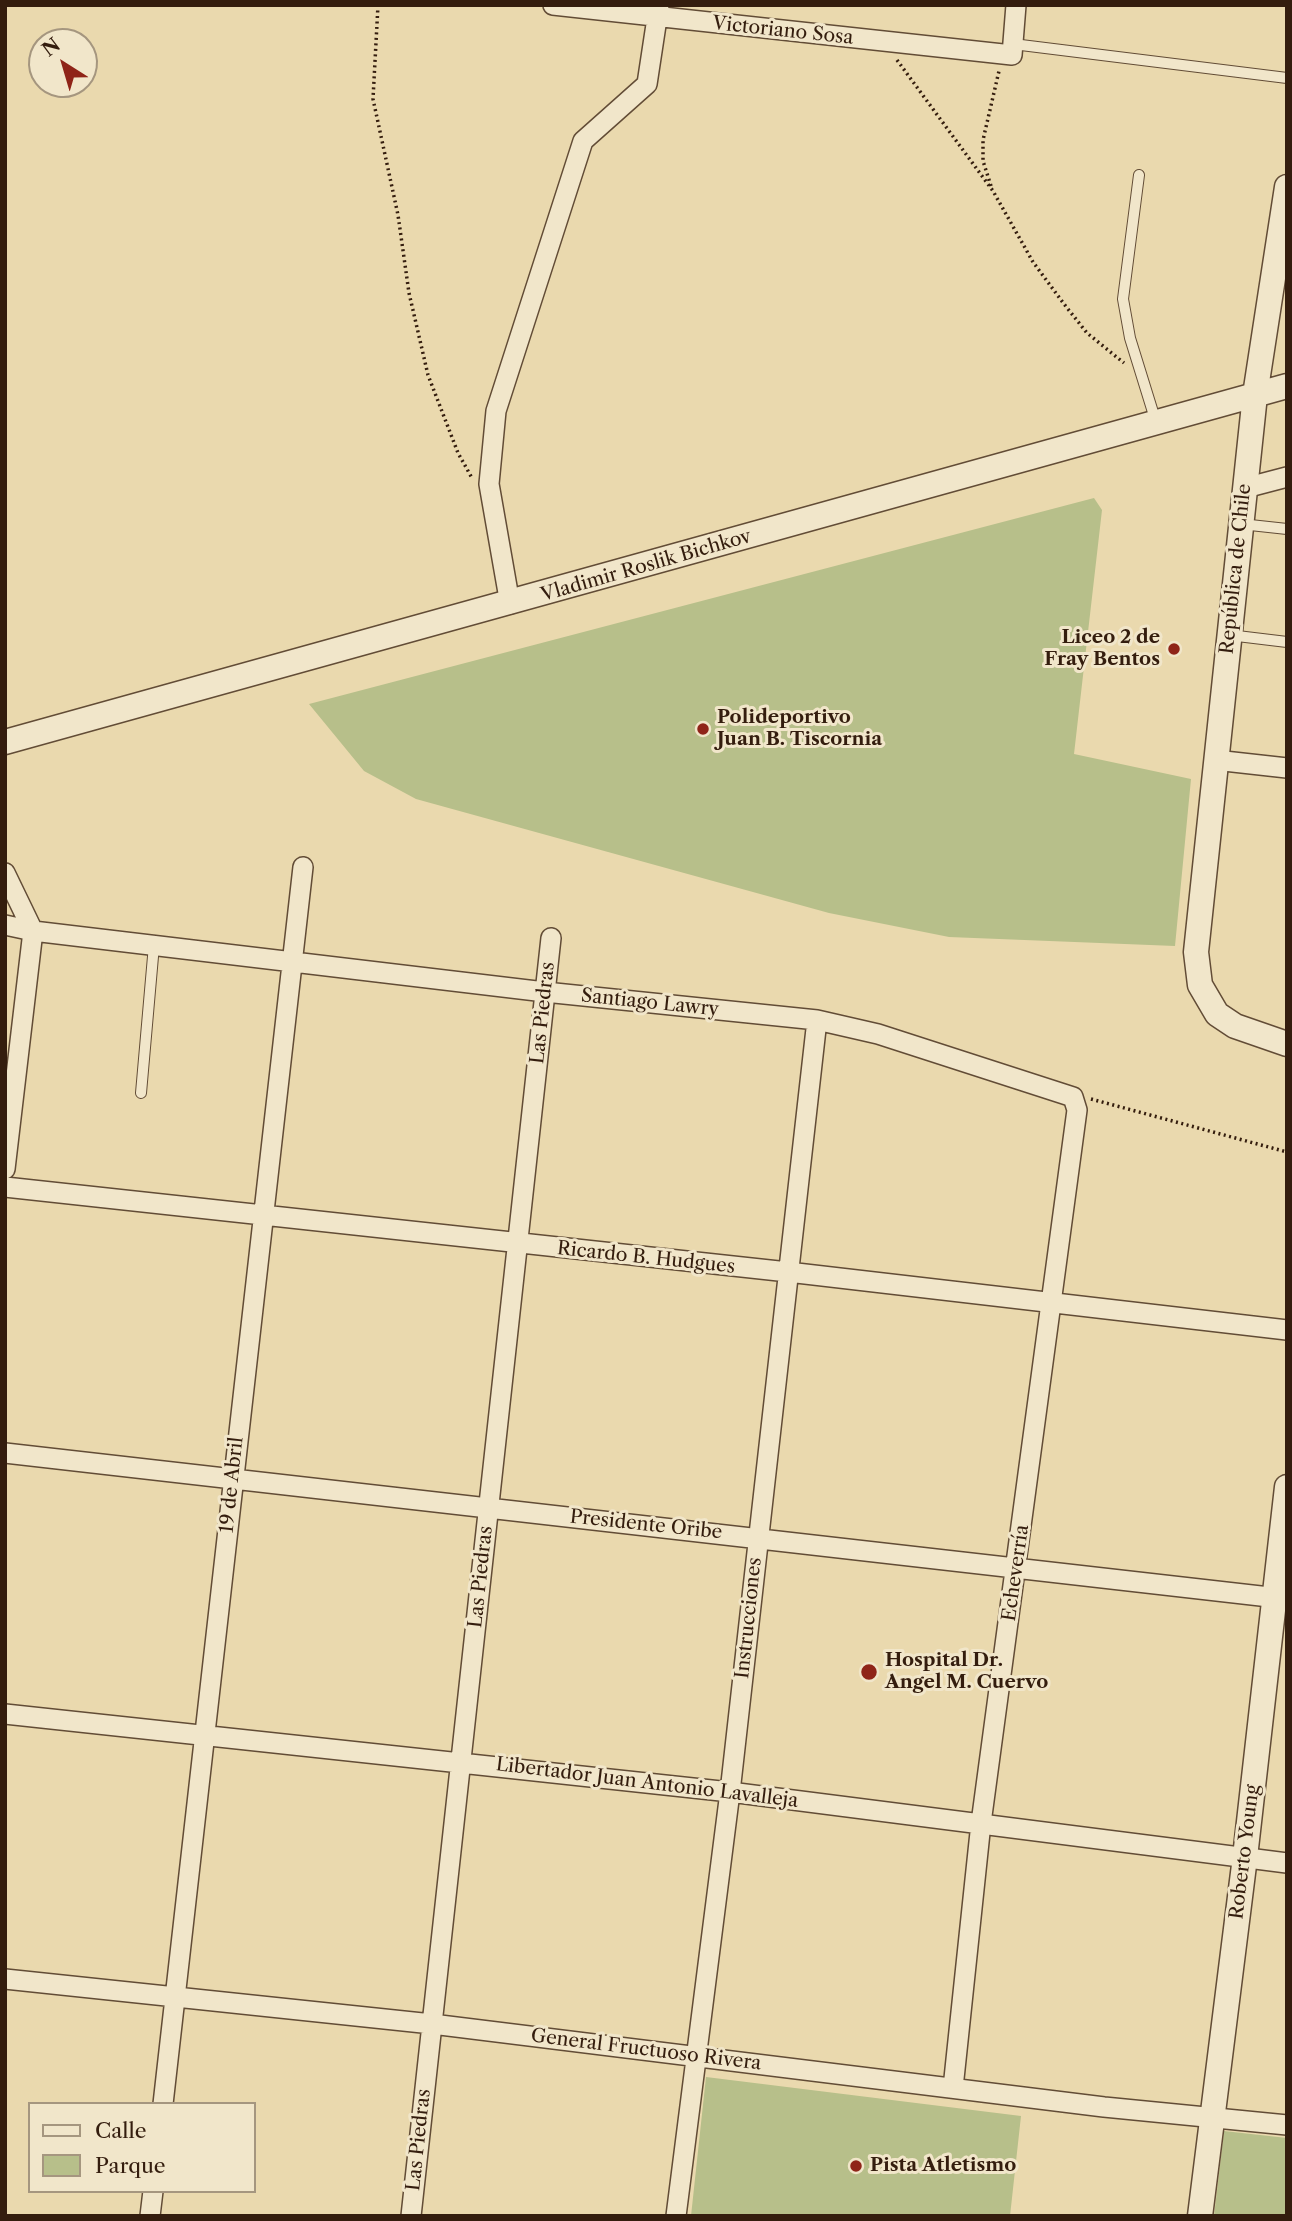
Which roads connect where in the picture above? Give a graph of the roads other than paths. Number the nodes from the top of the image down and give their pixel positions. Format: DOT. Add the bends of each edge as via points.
graph roads {
  1 [pos="553,5"];
  2 [pos="1016,5"];
  3 [pos="658,12"];
  4 [pos="1008,51"];
  5 [pos="1287,78"];
  6 [pos="1139,175"];
  7 [pos="1287,187"];
  8 [pos="1287,386"];
  9 [pos="1255,395"];
  10 [pos="1156,423"];
  11 [pos="1287,477"];
  12 [pos="1245,488"];
  13 [pos="1240,524"];
  14 [pos="1287,529"];
  15 [pos="510,604"];
  16 [pos="1229,635"];
  17 [pos="1287,642"];
  18 [pos="5,742"];
  19 [pos="1215,760"];
  20 [pos="1287,768"];
  21 [pos="303,867"];
  22 [pos="5,873"];
  23 [pos="5,925"];
  24 [pos="33,931"];
  25 [pos="551,938"];
  26 [pos="154,945"];
  27 [pos="291,961"];
  28 [pos="545,992"];
  29 [pos="817,1020"];
  30 [pos="1287,1044"];
  31 [pos="141,1093"];
  32 [pos="1075,1101"];
  33 [pos="5,1170"];
  34 [pos="5,1187"];
  35 [pos="262,1215"];
  36 [pos="517,1245"];
  37 [pos="788,1272"];
  38 [pos="1049,1305"];
  39 [pos="1287,1330"];
  40 [pos="5,1453"];
  41 [pos="233,1478"];
  42 [pos="1287,1487"];
  43 [pos="488,1508"];
  44 [pos="758,1537"];
  45 [pos="1017,1567"];
  46 [pos="1281,1598"];
  47 [pos="5,1714"];
  48 [pos="204,1734"];
  49 [pos="463,1762"];
  50 [pos="730,1792"];
  51 [pos="981,1823"];
  52 [pos="1245,1857"];
  53 [pos="1287,1863"];
  54 [pos="5,1979"];
  55 [pos="175,1998"];
  56 [pos="432,2024"];
  57 [pos="696,2056"];
  58 [pos="953,2088"];
  59 [pos="163,2102"];
  60 [pos="1211,2116"];
  61 [pos="1287,2125"];
  62 [pos="153,2193"];
  63 [pos="150,2216"];
  64 [pos="411,2216"];
  65 [pos="676,2216"];
  66 [pos="1200,2216"];
  1 -- 3 [label="street, Victoriano Sosa"];
  2 -- 4 [label="street"];
  3 -- 4 [label="street, Victoriano Sosa" via="882,41"];
  3 -- 15 [label="street" via="647,84 583,141 496,411 489,484"];
  4 -- 5 [label="lane, Victoriano Sosa"];
  6 -- 10 [label="lane" via="1123,299"];
  7 -- 9 [label="street, República de Chile"];
  8 -- 9 [label="street, Vladimir Roslik Bichkov"];
  9 -- 10 [label="street, Vladimir Roslik Bichkov"];
  9 -- 12 [label="street, República de Chile"];
  10 -- 15 [label="street, Vladimir Roslik Bichkov"];
  11 -- 12 [label="street"];
  12 -- 13 [label="street, República de Chile"];
  13 -- 14 [label="lane"];
  13 -- 16 [label="street, República de Chile"];
  15 -- 18 [label="street, Vladimir Roslik Bichkov"];
  16 -- 17 [label="lane"];
  16 -- 19 [label="street, República de Chile"];
  19 -- 20 [label="street"];
  19 -- 30 [label="street, República de Chile" via="1196,952 1200,985 1217,1014 1235,1026"];
  21 -- 27 [label="street, 19 de Abril"];
  22 -- 24 [label="street"];
  23 -- 24 [label="street, Santiago Lawry"];
  24 -- 26 [label="street, Santiago Lawry"];
  24 -- 33 [label="street"];
  25 -- 28 [label="street, Las Piedras"];
  26 -- 27 [label="street, Santiago Lawry"];
  26 -- 31 [label="lane"];
  27 -- 28 [label="street, Santiago Lawry"];
  27 -- 35 [label="street, 19 de Abril"];
  28 -- 29 [label="street, Santiago Lawry"];
  28 -- 36 [label="street, Las Piedras"];
  29 -- 32 [label="street, Santiago Lawry" via="1069,1094"];
  29 -- 37 [label="street, Instrucciones"];
  32 -- 38 [label="street, Echeverría"];
  34 -- 35 [label="street, Ricardo B. Hudgues"];
  35 -- 36 [label="street, Ricardo B. Hudgues"];
  35 -- 41 [label="street, 19 de Abril"];
  36 -- 37 [label="street, Ricardo B. Hudgues"];
  36 -- 43 [label="street, Las Piedras"];
  37 -- 38 [label="street, Ricardo B. Hudgues"];
  37 -- 44 [label="street, Instrucciones"];
  38 -- 39 [label="street, Ricardo B. Hudgues"];
  38 -- 45 [label="street, Echeverría"];
  40 -- 41 [label="street, Presidente Oribe"];
  41 -- 43 [label="street, Presidente Oribe"];
  41 -- 48 [label="street, 19 de Abril"];
  42 -- 46 [label="street, Roberto Young"];
  43 -- 44 [label="street, Presidente Oribe"];
  43 -- 49 [label="street, Las Piedras"];
  44 -- 45 [label="street, Presidente Oribe"];
  44 -- 50 [label="street, Instrucciones"];
  45 -- 46 [label="street, Presidente Oribe"];
  45 -- 51 [label="street, Echeverría"];
  46 -- 52 [label="street, Roberto Young"];
  47 -- 48 [label="street, Libertador Juan Antonio Lavalleja"];
  48 -- 49 [label="street, Libertador Juan Antonio Lavalleja"];
  48 -- 55 [label="street, 19 de Abril"];
  49 -- 50 [label="street, Libertador Juan Antonio Lavalleja"];
  49 -- 56 [label="street, Las Piedras"];
  50 -- 51 [label="street, Libertador Juan Antonio Lavalleja"];
  50 -- 57 [label="street, Instrucciones"];
  51 -- 52 [label="street, Libertador Juan Antonio Lavalleja"];
  51 -- 58 [label="street, Echeverría"];
  52 -- 53 [label="street, Libertador Juan Antonio Lavalleja"];
  52 -- 60 [label="street, Roberto Young"];
  54 -- 55 [label="street, General Fructuoso Rivera"];
  55 -- 56 [label="street, General Fructuoso Rivera"];
  55 -- 59 [label="street, 19 de Abril"];
  56 -- 57 [label="street, General Fructuoso Rivera"];
  56 -- 64 [label="street, Las Piedras"];
  57 -- 58 [label="street, General Fructuoso Rivera"];
  57 -- 65 [label="street, Instrucciones"];
  58 -- 60 [label="street, General Fructuoso Rivera"];
  60 -- 61 [label="street, General Fructuoso Rivera"];
  60 -- 66 [label="street, Roberto Young"];
  62 -- 63 [label="street"];
}
